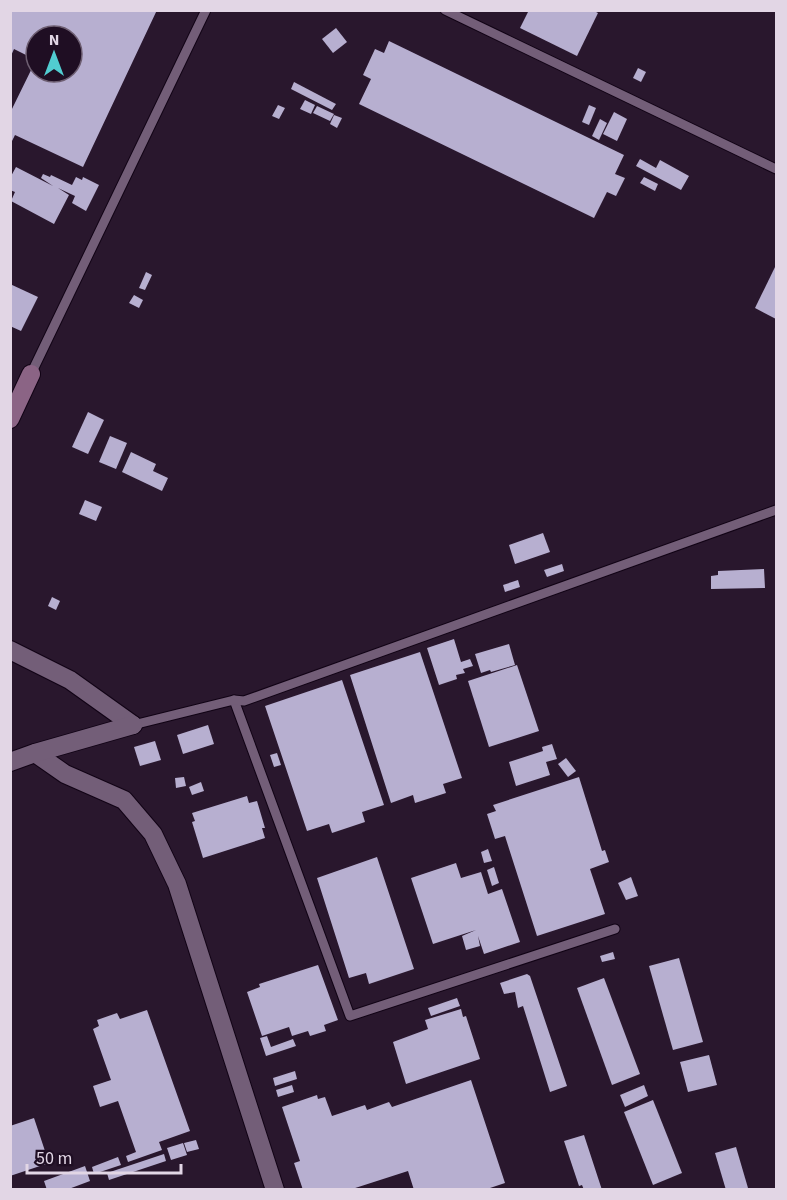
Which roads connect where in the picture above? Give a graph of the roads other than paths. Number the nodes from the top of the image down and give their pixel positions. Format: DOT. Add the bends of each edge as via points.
graph roads {
  1 [pos="206,10"];
  2 [pos="445,10"];
  3 [pos="777,169"];
  4 [pos="31,374"];
  5 [pos="10,419"];
  6 [pos="777,510"];
  7 [pos="10,650"];
  8 [pos="234,700"];
  9 [pos="132,725"];
  10 [pos="35,753"];
  11 [pos="10,762"];
  12 [pos="615,928"];
  13 [pos="275,1190"];
  1 -- 4 [label="lane"];
  2 -- 3 [label="lane"];
  4 -- 5 [label="street"];
  6 -- 8 [label="lane" via="244,701"];
  7 -- 9 [label="street" via="70,680"];
  8 -- 9 [label="lane"];
  8 -- 12 [label="lane" via="350,1016"];
  9 -- 10 [label="street"];
  10 -- 11 [label="street"];
  10 -- 13 [label="street" via="65,774 124,800 153,834 177,884"];
}
